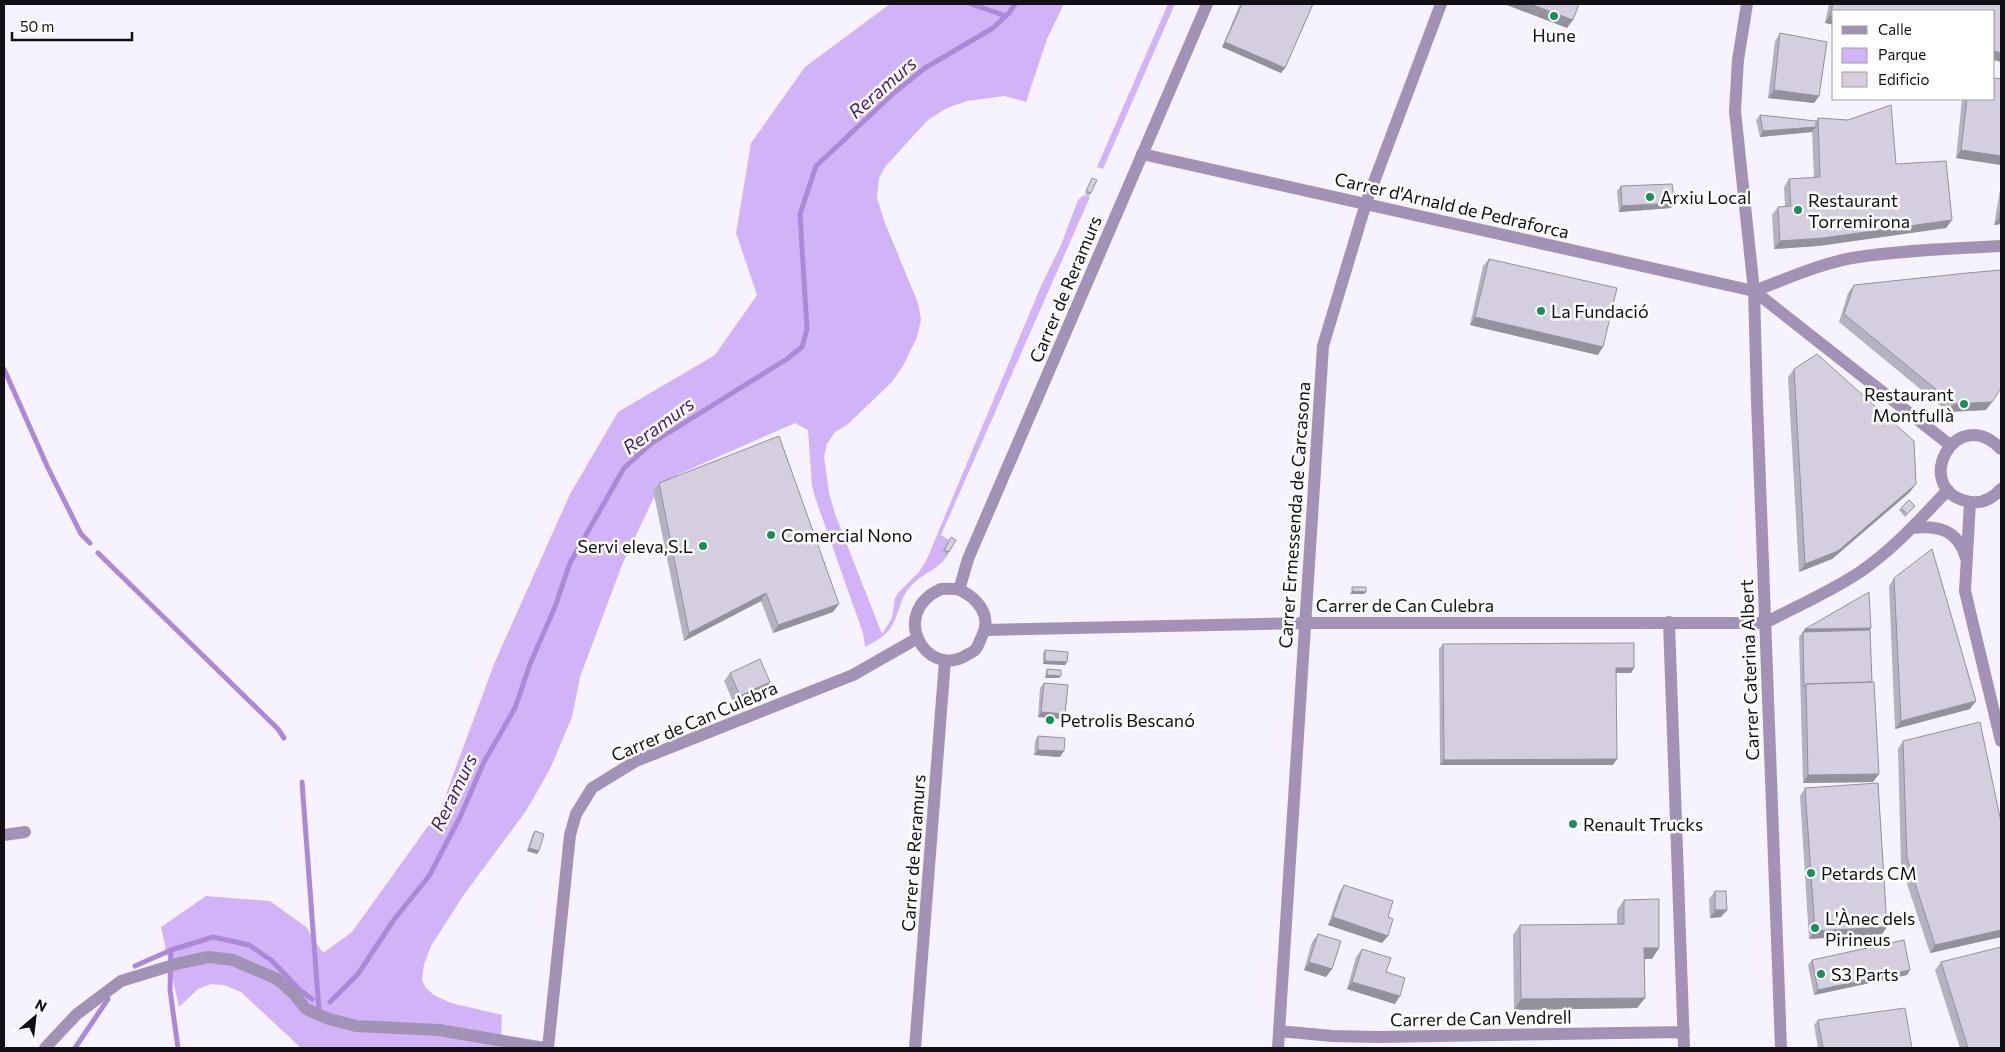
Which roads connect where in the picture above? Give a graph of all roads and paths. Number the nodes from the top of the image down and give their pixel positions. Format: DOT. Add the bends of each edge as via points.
graph roads {
  1 [pos="1207,4"];
  2 [pos="1441,4"];
  3 [pos="1747,4"];
  4 [pos="1142,154"];
  5 [pos="1366,203"];
  6 [pos="2001,246"];
  7 [pos="1754,291"];
  8 [pos="1999,441"];
  9 [pos="1950,445"];
  10 [pos="2001,489"];
  11 [pos="1948,490"];
  12 [pos="1970,502"];
  13 [pos="1912,528"];
  14 [pos="1967,562"];
  15 [pos="959,590"];
  16 [pos="1669,622"];
  17 [pos="1304,623"];
  18 [pos="1765,623"];
  19 [pos="985,630"];
  20 [pos="916,639"];
  21 [pos="945,660"];
  22 [pos="2001,742"];
  23 [pos="25,832"];
  24 [pos="4,835"];
  25 [pos="1279,1031"];
  26 [pos="1684,1032"];
  27 [pos="45,1048"];
  28 [pos="546,1048"];
  29 [pos="915,1048"];
  30 [pos="1278,1048"];
  31 [pos="1684,1048"];
  32 [pos="1781,1048"];
  1 -- 4 [label="street, Carrer de Reramurs"];
  2 -- 5 [label="street, Carrer Ermessenda de Carcasona"];
  3 -- 7 [label="street, Carrer Caterina Albert" via="1738,60 1735,111"];
  4 -- 5 [label="street, Carrer d'Arnald de Pedraforca"];
  4 -- 15 [label="street, Carrer de Reramurs" via="968,559"];
  5 -- 7 [label="street, Carrer d'Arnald de Pedraforca"];
  5 -- 17 [label="street, Carrer Ermessenda de Carcasona" via="1323,346"];
  6 -- 7 [label="street" via="1851,258"];
  7 -- 9 [label="street"];
  7 -- 18 [label="street, Carrer Caterina Albert"];
  8 -- 9 [label="street" via="1971,435"];
  9 -- 11 [label="street" via="1941,464 1942,478"];
  10 -- 12 [label="street" via="1984,501"];
  11 -- 12 [label="street"];
  11 -- 13 [label="street"];
  12 -- 14 [label="street"];
  13 -- 14 [label="street" via="1929,526 1953,535 1960,543"];
  13 -- 18 [label="street" via="1862,571 1832,590"];
  14 -- 22 [label="street" via="1965,591"];
  15 -- 19 [label="street" via="978,602 985,614"];
  15 -- 20 [label="street" via="941,589 928,595 916,612"];
  16 -- 17 [label="street, Carrer de Can Culebra"];
  16 -- 18 [label="street, Carrer de Can Culebra"];
  16 -- 26 [label="street"];
  17 -- 19 [label="street, Carrer de Can Culebra"];
  17 -- 25 [label="street, Carrer Ermessenda de Carcasona"];
  18 -- 32 [label="street, Carrer Caterina Albert"];
  19 -- 21 [label="street" via="975,650 959,659"];
  20 -- 21 [label="street" via="926,652"];
  20 -- 28 [label="street, Carrer de Can Culebra" via="853,675 636,761 592,788 576,814 570,835"];
  21 -- 29 [label="street, Carrer de Reramurs"];
  23 -- 24 [label="street"];
  25 -- 26 [label="street, Carrer de Can Vendrell" via="1379,1037"];
  25 -- 30 [label="street, Carrer Ermessenda de Carcasona"];
  26 -- 31 [label="street"];
  27 -- 28 [label="street" via="77,1014 121,981 209,957 233,960 277,979 306,1009 356,1026 439,1030"];
}
